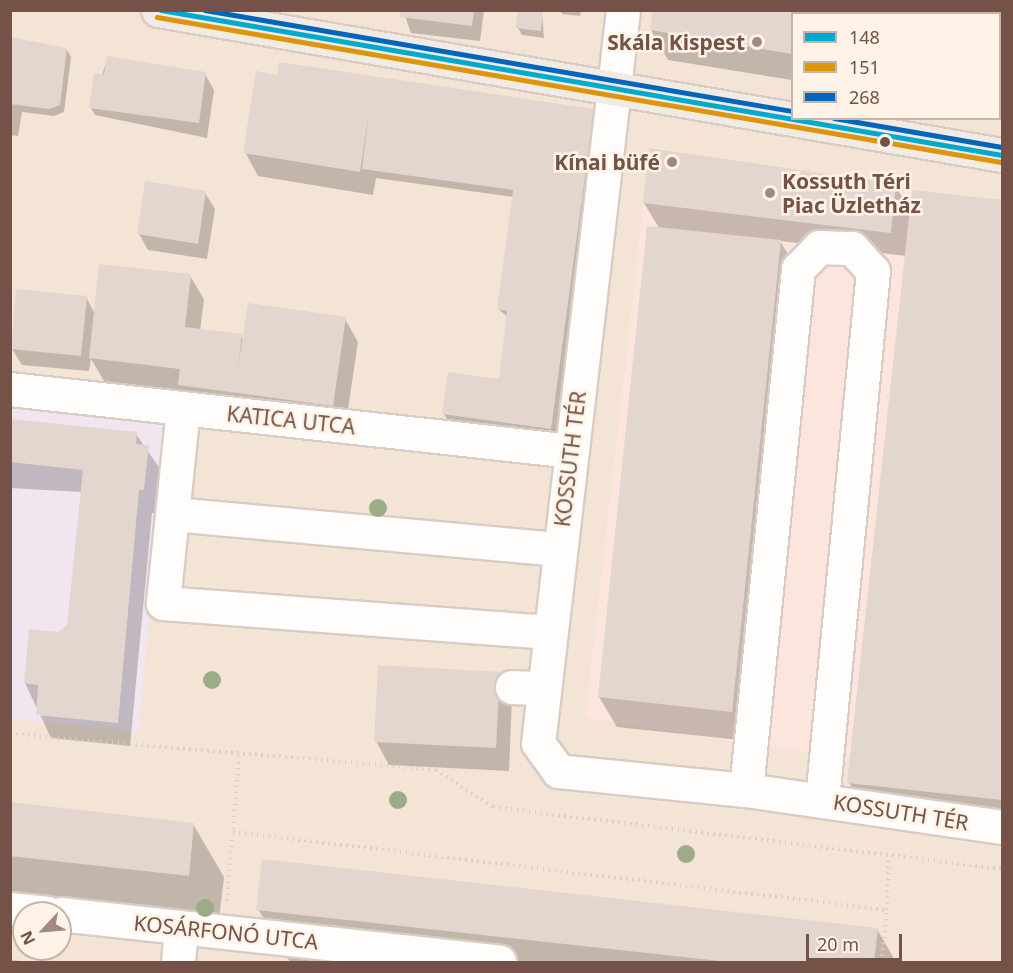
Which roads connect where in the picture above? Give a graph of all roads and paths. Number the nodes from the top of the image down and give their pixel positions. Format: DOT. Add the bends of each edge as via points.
graph roads {
  1 [pos="158,10"];
  2 [pos="623,10"];
  3 [pos="228,17"];
  4 [pos="614,88"];
  5 [pos="791,119"];
  6 [pos="799,120"];
  7 [pos="1002,155"];
  8 [pos="10,389"];
  9 [pos="183,408"];
  10 [pos="572,451"];
  11 [pos="173,514"];
  12 [pos="559,549"];
  13 [pos="549,632"];
  14 [pos="512,687"];
  15 [pos="544,688"];
  16 [pos="10,734"];
  17 [pos="239,756"];
  18 [pos="746,790"];
  19 [pos="822,800"];
  20 [pos="1002,827"];
  21 [pos="233,832"];
  22 [pos="889,856"];
  23 [pos="1002,870"];
  24 [pos="887,910"];
  25 [pos="72,915"];
  26 [pos="181,927"];
  27 [pos="225,932"];
  28 [pos="178,963"];
  29 [pos="499,963"];
  30 [pos="882,963"];
  1 -- 3 [label="main road"];
  2 -- 4 [label="street, KOSSUTH TÉR"];
  3 -- 4 [label="main road"];
  4 -- 5 [label="main road"];
  4 -- 10 [label="street, KOSSUTH TÉR"];
  6 -- 7 [label="main road"];
  8 -- 9 [label="street, KATICA UTCA"];
  9 -- 10 [label="street, KATICA UTCA"];
  9 -- 11 [label="street"];
  10 -- 12 [label="street, KOSSUTH TÉR"];
  11 -- 12 [label="street"];
  11 -- 13 [label="street" via="163,603"];
  12 -- 13 [label="street, KOSSUTH TÉR"];
  13 -- 15 [label="street, KOSSUTH TÉR"];
  14 -- 15 [label="street"];
  15 -- 18 [label="street, KOSSUTH TÉR" via="538,743 558,771"];
  16 -- 17 [label="path"];
  17 -- 21 [label="path"];
  17 -- 22 [label="path" via="436,770 493,807"];
  18 -- 19 [label="street, KOSSUTH TÉR"];
  18 -- 19 [label="street" via="798,268 819,248 852,248 873,271"];
  19 -- 20 [label="street, KOSSUTH TÉR"];
  21 -- 24 [label="path"];
  21 -- 27 [label="path"];
  22 -- 23 [label="path"];
  22 -- 24 [label="path"];
  24 -- 30 [label="path"];
  25 -- 26 [label="street, KOSÁRFONÓ UTCA"];
  26 -- 27 [label="street, KOSÁRFONÓ UTCA"];
  26 -- 28 [label="street"];
  27 -- 29 [label="street, KOSÁRFONÓ UTCA"];
}
